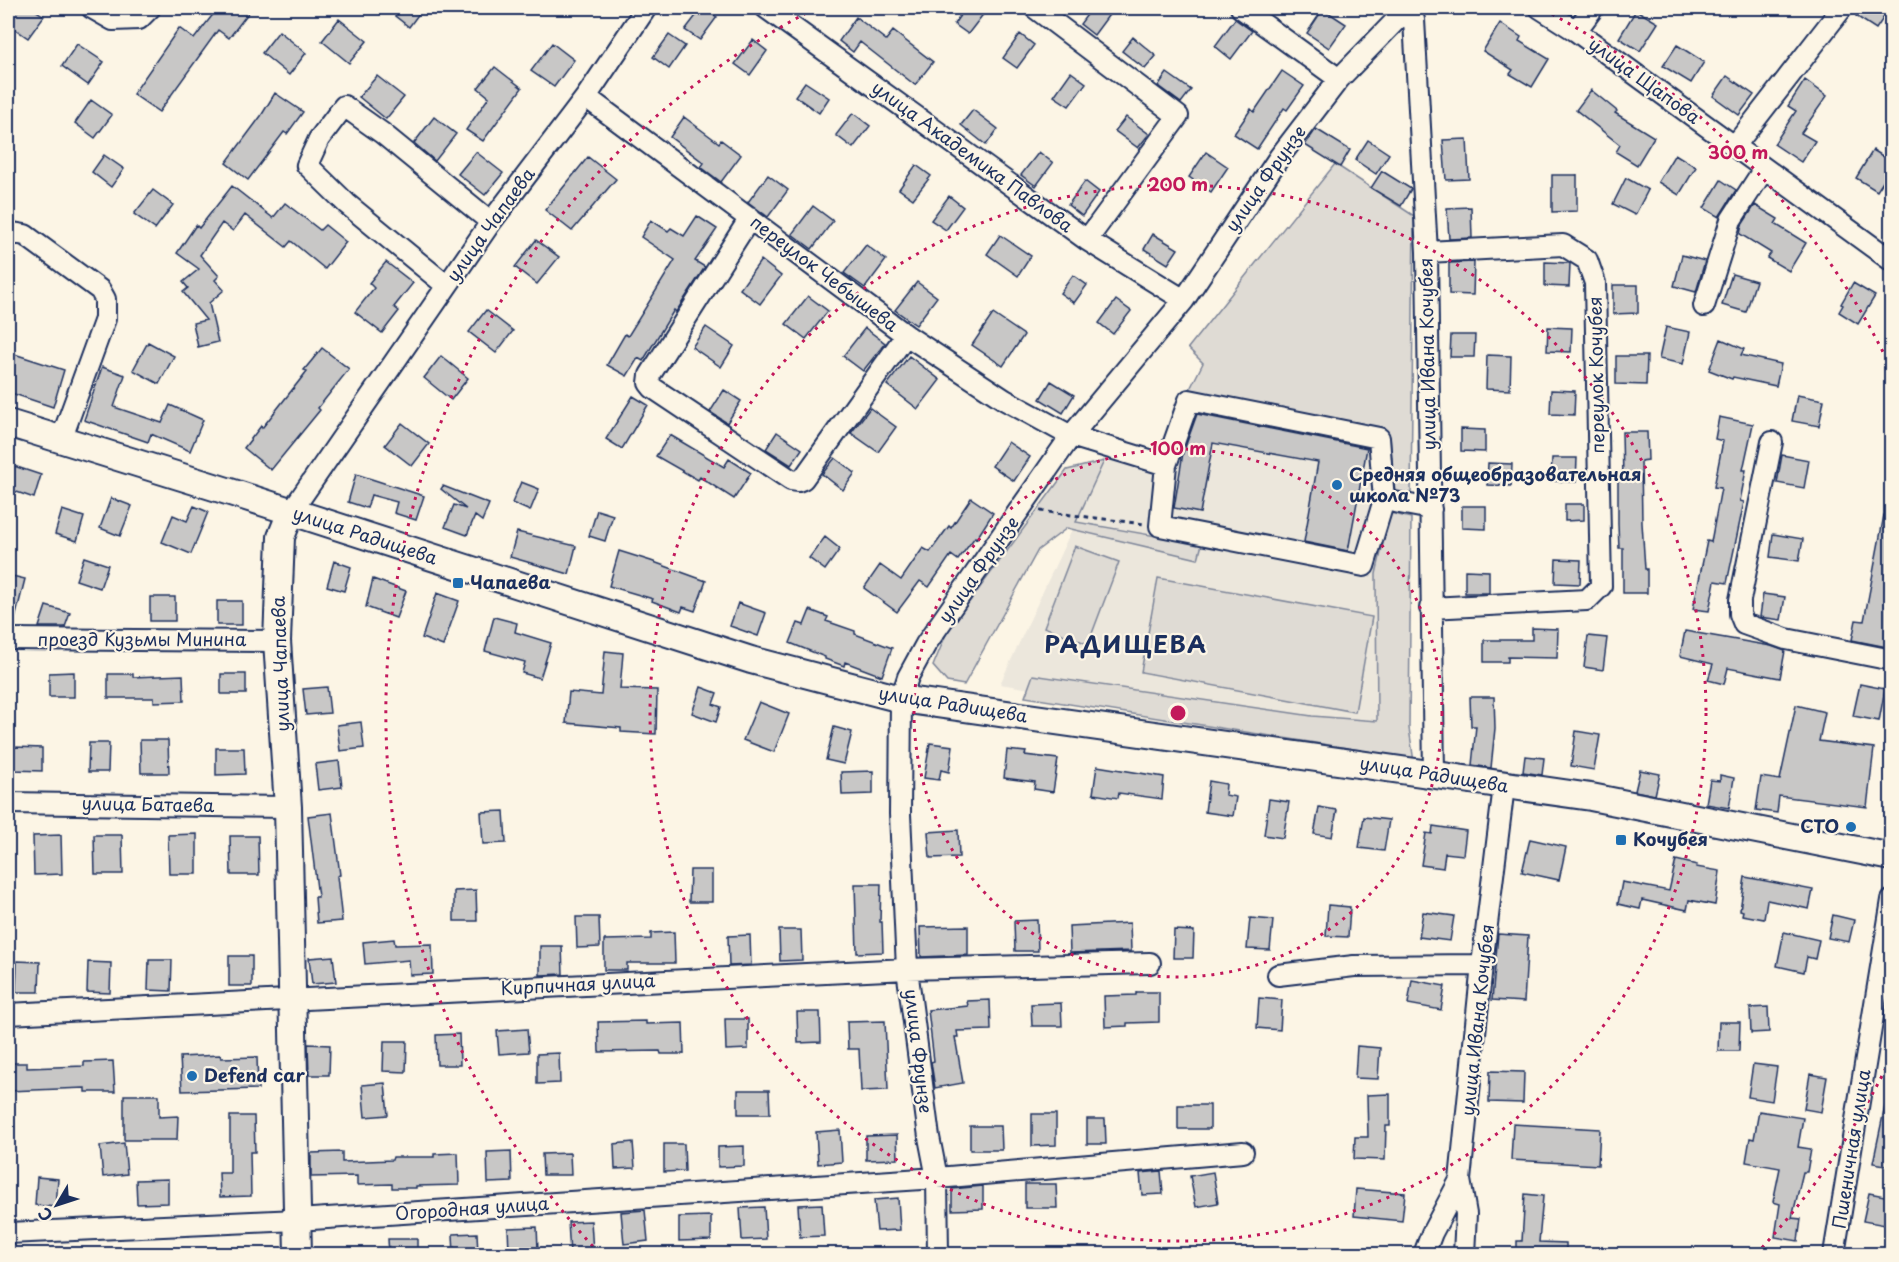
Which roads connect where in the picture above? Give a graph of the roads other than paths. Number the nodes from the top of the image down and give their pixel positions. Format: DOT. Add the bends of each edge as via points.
graph roads {
  1 [pos="92,8"];
  2 [pos="150,8"];
  3 [pos="646,8"];
  4 [pos="766,8"];
  5 [pos="1035,8"];
  6 [pos="1241,8"];
  7 [pos="1409,8"];
  8 [pos="1540,8"];
  9 [pos="1593,8"];
  10 [pos="1842,8"];
  11 [pos="1576,31"];
  12 [pos="1339,79"];
  13 [pos="586,97"];
  14 [pos="1734,147"];
  15 [pos="1764,169"];
  16 [pos="750,218"];
  17 [pos="491,222"];
  18 [pos="8,236"];
  19 [pos="1088,240"];
  20 [pos="1427,252"];
  21 [pos="1892,261"];
  22 [pos="447,286"];
  23 [pos="1184,300"];
  24 [pos="1704,306"];
  25 [pos="906,335"];
  26 [pos="8,423"];
  27 [pos="1071,436"];
  28 [pos="61,440"];
  29 [pos="1772,442"];
  30 [pos="1166,465"];
  31 [pos="1384,500"];
  32 [pos="1431,509"];
  33 [pos="291,512"];
  34 [pos="1430,608"];
  35 [pos="8,639"];
  36 [pos="277,641"];
  37 [pos="1892,660"];
  38 [pos="901,699"];
  39 [pos="1434,774"];
  40 [pos="1504,786"];
  41 [pos="8,803"];
  42 [pos="288,807"];
  43 [pos="1892,857"];
  44 [pos="1892,900"];
  45 [pos="1150,963"];
  46 [pos="1482,965"];
  47 [pos="908,969"];
  48 [pos="1278,975"];
  49 [pos="293,999"];
  50 [pos="8,1014"];
  51 [pos="1243,1152"];
  52 [pos="937,1178"];
  53 [pos="1460,1180"];
  54 [pos="297,1220"];
  55 [pos="8,1233"];
  56 [pos="298,1254"];
  57 [pos="938,1254"];
  58 [pos="1424,1254"];
  59 [pos="1464,1254"];
  60 [pos="1834,1254"];
  1 -- 2 [label="street" via="113,20 140,19"];
  3 -- 13 [label="street, улица Чапаева"];
  4 -- 19 [label="street, улица Академика Павлова"];
  5 -- 19 [label="street" via="1178,116"];
  6 -- 12 [label="street"];
  7 -- 12 [label="street, улица Фрунзе"];
  7 -- 20 [label="street, улица Ивана Кочубея" via="1413,20"];
  8 -- 11 [label="street, улица Щапова"];
  9 -- 11 [label="street"];
  10 -- 14 [label="street"];
  11 -- 14 [label="street, улица Щапова"];
  12 -- 23 [label="street, улица Фрунзе" via="1280,156"];
  13 -- 16 [label="street, переулок Чебышева"];
  13 -- 17 [label="street, улица Чапаева"];
  14 -- 15 [label="street, улица Щапова"];
  15 -- 21 [label="street, улица Щапова"];
  15 -- 24 [label="street" via="1731,220"];
  16 -- 25 [label="street, переулок Чебышева"];
  16 -- 25 [label="street" via="650,375 653,388 798,481"];
  17 -- 22 [label="street, улица Чапаева"];
  17 -- 22 [label="street" via="344,106 319,139 308,165 347,204"];
  18 -- 28 [label="street" via="25,235 100,290 105,299 105,319"];
  19 -- 23 [label="street, улица Академика Павлова"];
  20 -- 32 [label="street, улица Ивана Кочубея"];
  20 -- 34 [label="street, переулок Кочубея" via="1563,245 1587,260 1595,283 1601,586 1587,600"];
  22 -- 33 [label="street, улица Чапаева"];
  23 -- 27 [label="street, улица Фрунзе"];
  25 -- 27 [label="street, переулок Чебышева" via="1005,400"];
  26 -- 28 [label="main road, улица Радищева"];
  27 -- 30 [label="street, переулок Чебышева"];
  27 -- 38 [label="street, улица Фрунзе" via="926,644"];
  28 -- 33 [label="main road, улица Радищева"];
  29 -- 37 [label="street" via="1740,600 1744,624 1786,639"];
  30 -- 31 [label="street" via="1189,400 1379,438"];
  30 -- 31 [label="street" via="1160,526 1364,566"];
  31 -- 32 [label="street"];
  32 -- 34 [label="street, улица Ивана Кочубея"];
  33 -- 36 [label="main road, улица Чапаева" via="280,537"];
  33 -- 38 [label="main road, улица Радищева" via="751,660"];
  34 -- 39 [label="street, улица Ивана Кочубея"];
  35 -- 36 [label="street, проезд Кузьмы Минина"];
  36 -- 42 [label="main road, улица Чапаева"];
  38 -- 39 [label="main road, улица Радищева"];
  38 -- 47 [label="street, улица Фрунзе" via="900,814"];
  39 -- 40 [label="main road, улица Радищева"];
  40 -- 43 [label="main road, улица Радищева" via="1592,797"];
  40 -- 46 [label="street, улица Ивана Кочубея"];
  41 -- 42 [label="street, улица Батаева"];
  42 -- 49 [label="main road, улица Чапаева"];
  44 -- 60 [label="street, Пшеничная улица"];
  45 -- 47 [label="street, Кирпичная улица"];
  46 -- 48 [label="street" via="1354,966"];
  46 -- 53 [label="street, улица Ивана Кочубея"];
  47 -- 49 [label="street, Кирпичная улица"];
  47 -- 52 [label="street, улица Фрунзе"];
  49 -- 50 [label="street, Кирпичная улица"];
  49 -- 54 [label="main road, улица Чапаева"];
  51 -- 52 [label="street, Огородная улица"];
  52 -- 54 [label="street, Огородная улица"];
  52 -- 57 [label="street, улица Фрунзе"];
  53 -- 58 [label="street"];
  53 -- 59 [label="street, улица Ивана Кочубея" via="1466,1214"];
  54 -- 55 [label="street, Огородная улица"];
  54 -- 56 [label="main road, улица Чапаева"];
}
